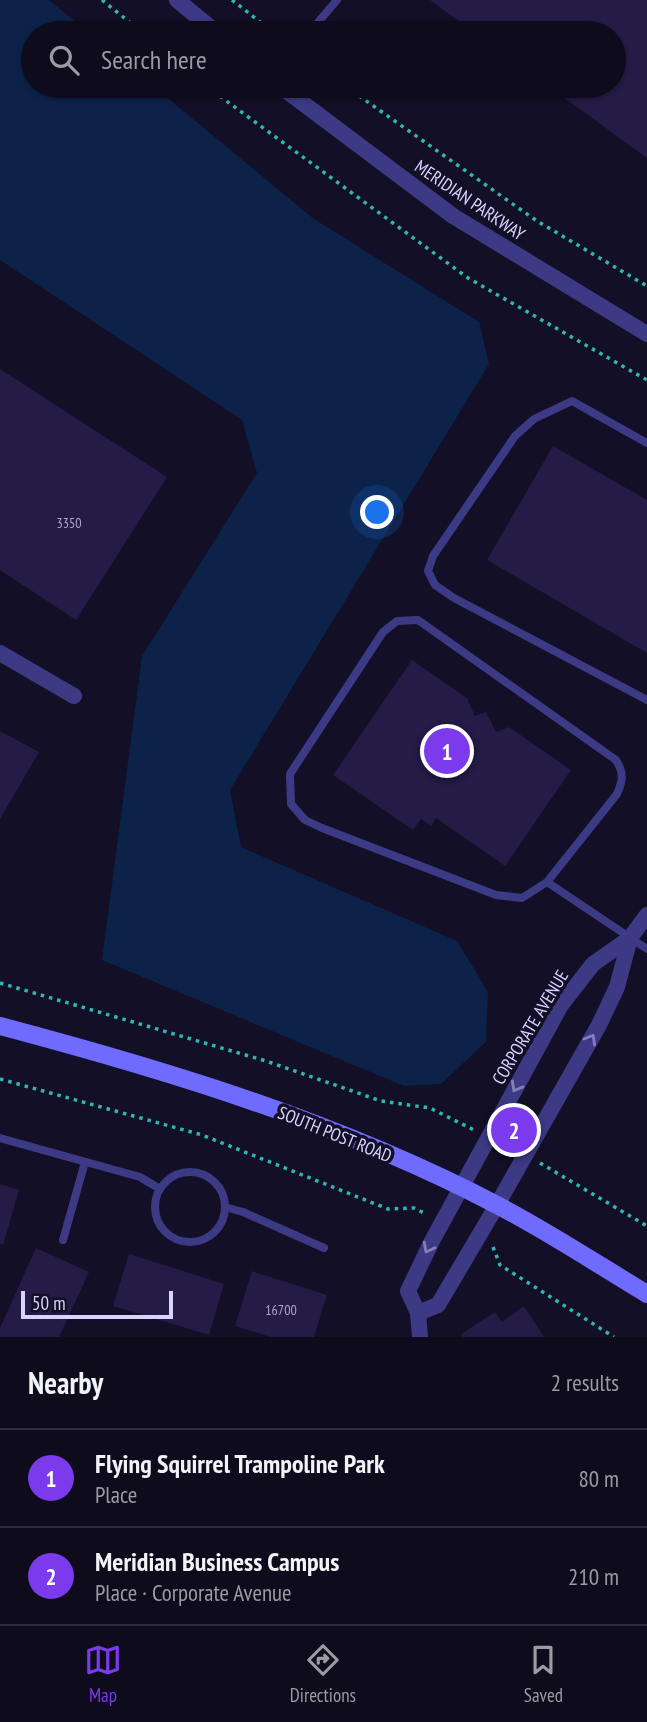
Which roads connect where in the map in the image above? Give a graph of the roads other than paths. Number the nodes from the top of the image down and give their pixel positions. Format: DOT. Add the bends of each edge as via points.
graph roads {
  1 [pos="177,0"];
  2 [pos="337,0"];
  3 [pos="202,21"];
  4 [pos="319,21"];
  5 [pos="296,98"];
  6 [pos="647,334"];
  7 [pos="647,443"];
  8 [pos="0,653"];
  9 [pos="74,696"];
  10 [pos="647,700"];
  11 [pos="547,882"];
  12 [pos="647,915"];
  13 [pos="630,938"];
  14 [pos="647,949"];
  15 [pos="0,1026"];
  16 [pos="0,1138"];
  17 [pos="85,1162"];
  18 [pos="461,1188"];
  19 [pos="160,1189"];
  20 [pos="497,1205"];
  21 [pos="225,1207"];
  22 [pos="62,1240"];
  23 [pos="324,1248"];
  24 [pos="647,1294"];
  25 [pos="418,1313"];
  26 [pos="420,1337"];
  1 -- 3 [label="street"];
  2 -- 4 [label="lane"];
  5 -- 6 [label="street, MERIDIAN PARKWAY" via="453,216"];
  7 -- 10 [label="lane" via="572,401 534,419 515,436 433,556 428,571 435,585 454,598"];
  8 -- 9 [label="street"];
  11 -- 11 [label="lane" via="617,794 622,771 615,760 418,620 397,621 383,632 290,774 291,804 305,820 322,828 496,895 522,898"];
  11 -- 13 [label="lane"];
  12 -- 13 [label="street, CORPORATE AVENUE"];
  13 -- 14 [label="lane"];
  13 -- 18 [label="street, CORPORATE AVENUE, one-way" via="593,964 561,1006"];
  20 -- 13 [label="street, CORPORATE AVENUE, one-way" via="599,1025 617,987"];
  15 -- 18 [label="street, SOUTH POST ROAD" via="265,1105"];
  16 -- 17 [label="lane"];
  17 -- 19 [label="lane" via="140,1178"];
  17 -- 22 [label="lane"];
  18 -- 20 [label="street, SOUTH POST ROAD"];
  18 -- 25 [label="street, CORPORATE AVENUE, one-way" via="408,1291"];
  19 -- 21 [label="lane" via="184,1172 204,1175 220,1188"];
  19 -- 21 [label="lane" via="155,1208 161,1226 186,1242 214,1233"];
  20 -- 24 [label="street, SOUTH POST ROAD"];
  20 -- 25 [label="street, CORPORATE AVENUE" via="438,1304"];
  21 -- 23 [label="lane"];
  25 -- 26 [label="street"];
}
